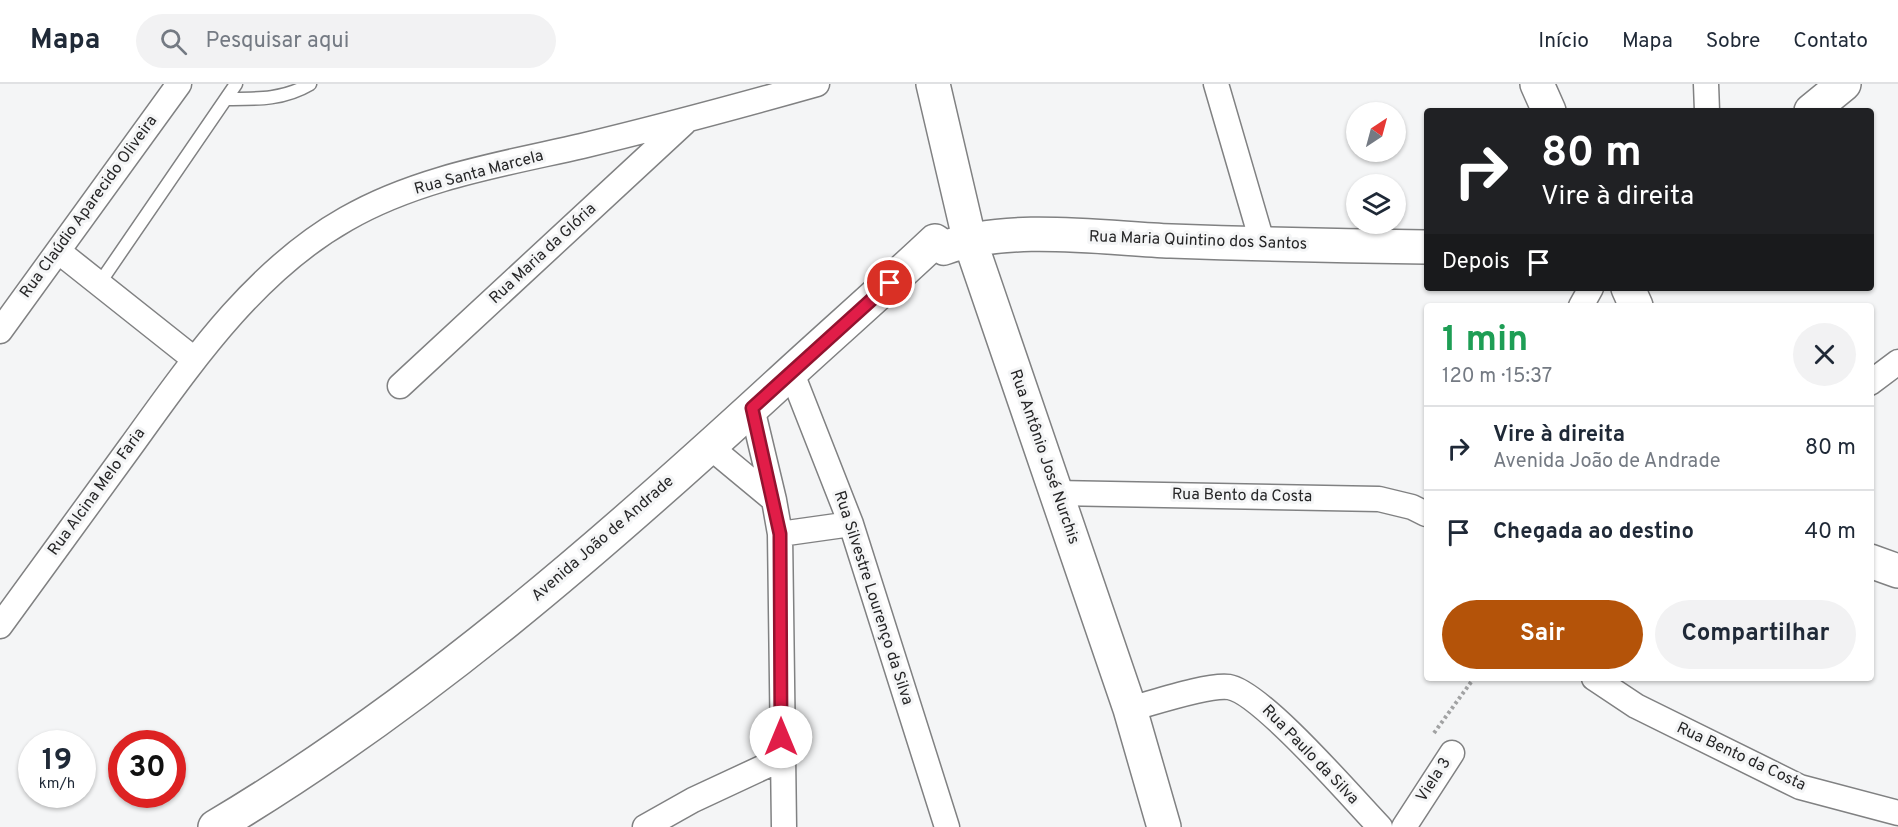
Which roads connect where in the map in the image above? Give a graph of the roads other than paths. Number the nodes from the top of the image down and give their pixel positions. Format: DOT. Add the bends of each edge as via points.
graph roads {
  1 [pos="179,84"];
  2 [pos="236,84"];
  3 [pos="310,84"];
  4 [pos="817,84"];
  5 [pos="933,84"];
  6 [pos="1216,84"];
  7 [pos="1537,84"];
  8 [pos="1706,84"];
  9 [pos="1844,84"];
  10 [pos="225,99"];
  11 [pos="1548,108"];
  12 [pos="1707,108"];
  13 [pos="1815,108"];
  14 [pos="686,122"];
  15 [pos="969,238"];
  16 [pos="1263,245"];
  17 [pos="1424,247"];
  18 [pos="58,251"];
  19 [pos="99,284"];
  20 [pos="0,330"];
  21 [pos="194,359"];
  22 [pos="1898,362"];
  23 [pos="791,371"];
  24 [pos="1874,380"];
  25 [pos="400,386"];
  26 [pos="752,408"];
  27 [pos="710,446"];
  28 [pos="1056,493"];
  29 [pos="774,500"];
  30 [pos="1424,513"];
  31 [pos="851,525"];
  32 [pos="780,534"];
  33 [pos="1874,562"];
  34 [pos="1898,571"];
  35 [pos="0,626"];
  36 [pos="1598,681"];
  37 [pos="1130,709"];
  38 [pos="1452,753"];
  39 [pos="781,759"];
  40 [pos="1898,813"];
  41 [pos="215,827"];
  42 [pos="645,827"];
  43 [pos="784,827"];
  44 [pos="947,827"];
  45 [pos="1164,827"];
  46 [pos="1380,827"];
  47 [pos="1404,827"];
  1 -- 18 [label="street, Rua Claúdio Aparecido Oliveira"];
  2 -- 10 [label="lane"];
  3 -- 10 [label="lane" via="276,98"];
  4 -- 14 [label="street, Rua Santa Marcela"];
  5 -- 15 [label="main road, Rua Antônio José Nurchis"];
  6 -- 16 [label="street"];
  7 -- 11 [label="main road"];
  8 -- 12 [label="street"];
  9 -- 13 [label="main road"];
  10 -- 19 [label="lane"];
  14 -- 21 [label="street, Rua Santa Marcela" via="449,178 382,201 345,219 308,245 241,305"];
  14 -- 25 [label="street, Rua Maria da Glória"];
  15 -- 16 [label="main road, Rua Maria Quintino dos Santos" via="1031,235"];
  15 -- 23 [label="main road, Avenida João de Andrade" via="944,248 935,241"];
  15 -- 28 [label="main road, Rua Antônio José Nurchis"];
  16 -- 17 [label="main road, Rua Maria Quintino dos Santos"];
  18 -- 19 [label="street"];
  18 -- 20 [label="street, Rua Claúdio Aparecido Oliveira"];
  19 -- 21 [label="street"];
  21 -- 35 [label="street, Rua Alcina Melo Faria"];
  22 -- 24 [label="street"];
  23 -- 26 [label="main road, Avenida João de Andrade"];
  23 -- 31 [label="street, Rua Silvestre Lourenço da Silva"];
  26 -- 27 [label="main road, Avenida João de Andrade"];
  26 -- 29 [label="street"];
  27 -- 29 [label="street"];
  27 -- 41 [label="main road, Avenida João de Andrade" via="535,598 432,679 337,750"];
  28 -- 30 [label="street, Rua Bento da Costa" via="1379,499"];
  28 -- 37 [label="main road, Rua Antônio José Nurchis"];
  29 -- 32 [label="street"];
  31 -- 32 [label="street"];
  31 -- 44 [label="street, Rua Silvestre Lourenço da Silva"];
  32 -- 39 [label="street"];
  33 -- 34 [label="main road"];
  36 -- 40 [label="street, Rua Bento da Costa" via="1636,706 1800,787"];
  37 -- 45 [label="main road, Rua Antônio José Nurchis"];
  37 -- 46 [label="street, Rua Paulo da Silva" via="1218,687 1238,690 1264,707"];
  38 -- 47 [label="street, Viela 3"];
  39 -- 42 [label="street"];
  39 -- 43 [label="street"];
}
